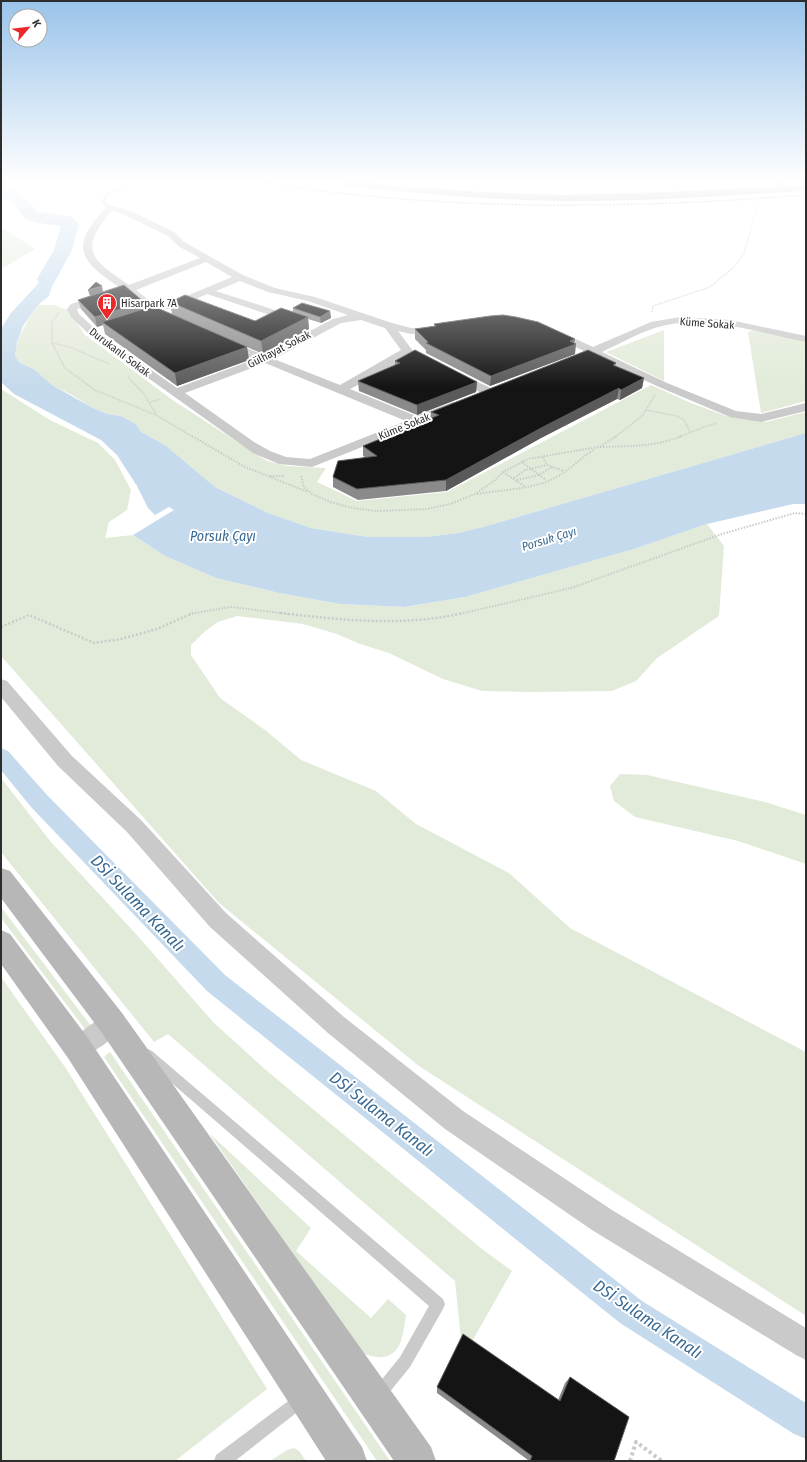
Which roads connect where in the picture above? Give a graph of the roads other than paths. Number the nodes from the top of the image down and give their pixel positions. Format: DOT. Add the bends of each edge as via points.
graph roads {
  1 [pos="88,251"];
  2 [pos="193,251"];
  3 [pos="206,259"];
  4 [pos="240,277"];
  5 [pos="128,289"];
  6 [pos="207,291"];
  7 [pos="157,313"];
  8 [pos="142,317"];
  9 [pos="360,317"];
  10 [pos="178,322"];
  11 [pos="389,326"];
  12 [pos="320,328"];
  13 [pos="448,328"];
  14 [pos="541,328"];
  15 [pos="107,329"];
  16 [pos="93,333"];
  17 [pos="213,338"];
  18 [pos="806,339"];
  19 [pos="594,351"];
  20 [pos="573,359"];
  21 [pos="263,360"];
  22 [pos="448,371"];
  23 [pos="502,387"];
  24 [pos="340,390"];
  25 [pos="488,392"];
  26 [pos="175,393"];
  27 [pos="806,407"];
  28 [pos="417,421"];
  29 [pos="1,685"];
  30 [pos="1,879"];
  31 [pos="1,942"];
  32 [pos="112,1024"];
  33 [pos="78,1048"];
  34 [pos="806,1345"];
  35 [pos="306,1397"];
  36 [pos="374,1400"];
  37 [pos="222,1461"];
  38 [pos="348,1461"];
  39 [pos="418,1461"];
  1 -- 5 [label="street" via="98,267"];
  2 -- 3 [label="street"];
  3 -- 4 [label="street"];
  3 -- 5 [label="street"];
  4 -- 6 [label="street"];
  4 -- 9 [label="street" via="272,290 311,299"];
  5 -- 7 [label="street"];
  5 -- 16 [label="street, Durukanlı Sokak" via="72,309"];
  6 -- 7 [label="street"];
  6 -- 12 [label="street"];
  7 -- 8 [label="street"];
  7 -- 10 [label="street"];
  9 -- 11 [label="street"];
  9 -- 12 [label="street, Gülhayat Sokak" via="337,321"];
  11 -- 13 [label="street" via="411,331"];
  11 -- 24 [label="street" via="412,353 394,360"];
  12 -- 21 [label="street, Gülhayat Sokak"];
  14 -- 19 [label="street"];
  15 -- 16 [label="street"];
  16 -- 26 [label="street, Durukanlı Sokak"];
  17 -- 21 [label="street"];
  18 -- 19 [label="street, Küme Sokak" via="725,322 667,321 644,328"];
  19 -- 20 [label="street, Küme Sokak"];
  19 -- 27 [label="street" via="719,409 749,417 761,418"];
  21 -- 24 [label="street"];
  21 -- 26 [label="street, Gülhayat Sokak"];
  22 -- 25 [label="street"];
  23 -- 25 [label="street, Küme Sokak"];
  24 -- 28 [label="street"];
  25 -- 28 [label="street, Küme Sokak"];
  26 -- 28 [label="street, Küme Sokak" via="270,458 296,463 312,463"];
  29 -- 34 [label="street" via="65,761 134,826 218,920 336,1026 454,1120 602,1220"];
  30 -- 32 [label="street"];
  31 -- 33 [label="street"];
  32 -- 33 [label="street"];
  32 -- 36 [label="street"];
  32 -- 36 [label="lane" via="438,1304 405,1362"];
  33 -- 35 [label="street"];
  35 -- 37 [label="lane"];
  35 -- 38 [label="street"];
  36 -- 39 [label="street"];
}
